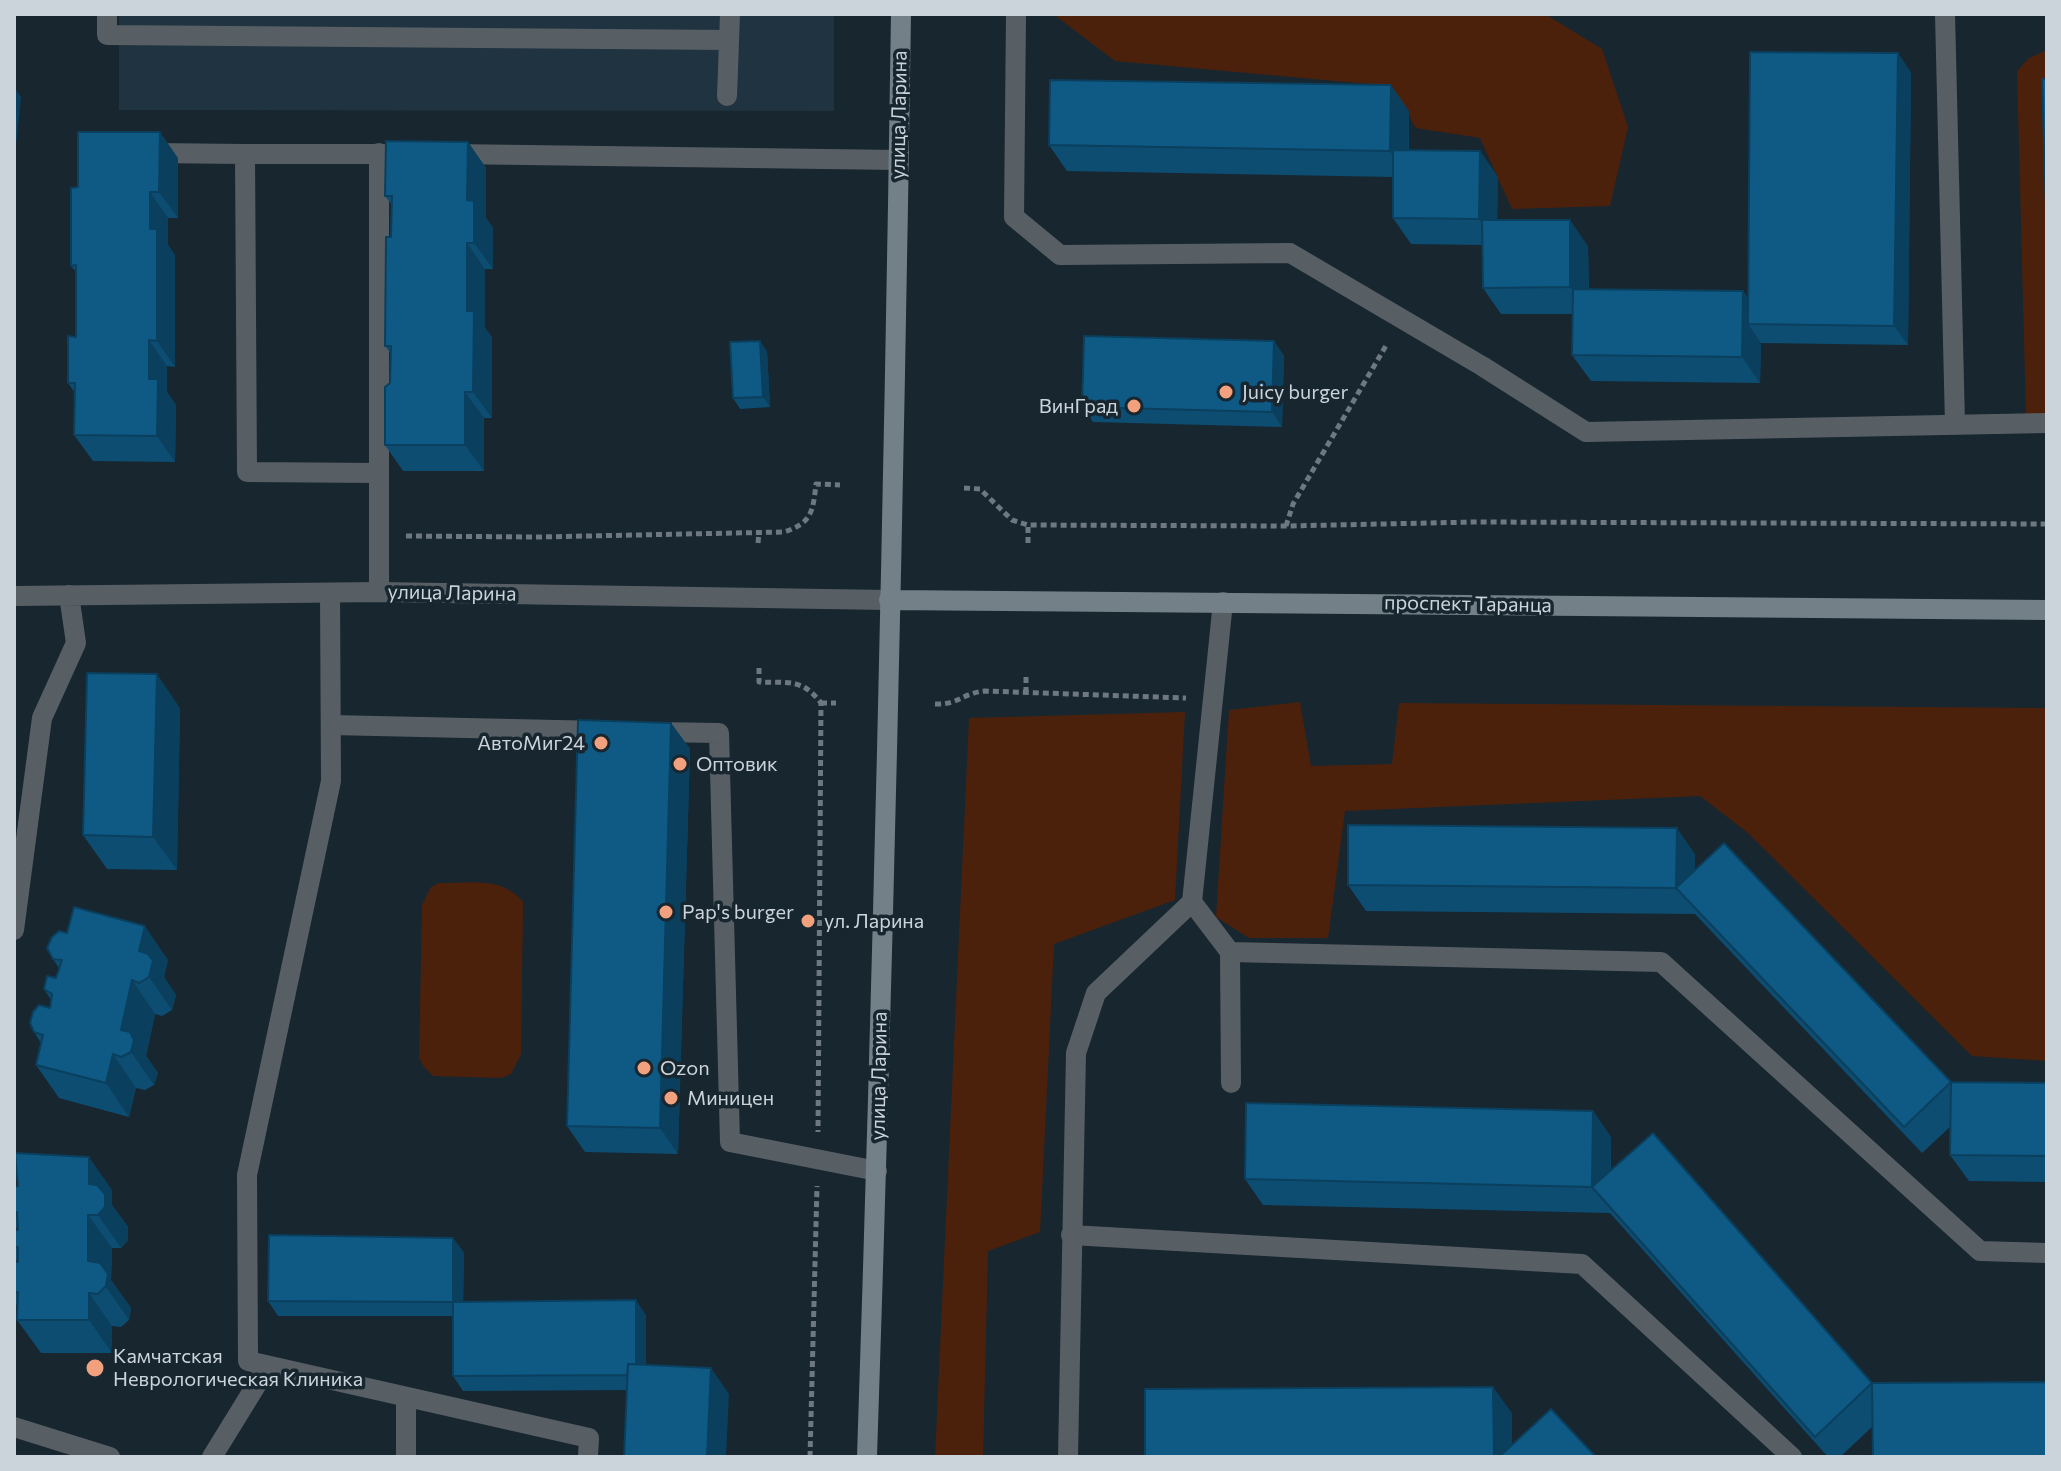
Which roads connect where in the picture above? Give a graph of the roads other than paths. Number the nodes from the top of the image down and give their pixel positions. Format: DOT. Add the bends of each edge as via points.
graph roads {
  1 [pos="107,14"];
  2 [pos="730,14"];
  3 [pos="901,14"];
  4 [pos="1016,14"];
  5 [pos="1945,14"];
  6 [pos="729,40"];
  7 [pos="727,96"];
  8 [pos="125,153"];
  9 [pos="379,153"];
  10 [pos="245,154"];
  11 [pos="899,160"];
  12 [pos="2047,423"];
  13 [pos="1955,424"];
  14 [pos="378,473"];
  15 [pos="379,592"];
  16 [pos="330,593"];
  17 [pos="69,595"];
  18 [pos="14,596"];
  19 [pos="889,600"];
  20 [pos="1223,602"];
  21 [pos="2047,610"];
  22 [pos="331,725"];
  23 [pos="1192,902"];
  24 [pos="14,930"];
  25 [pos="1230,952"];
  26 [pos="1231,1083"];
  27 [pos="877,1171"];
  28 [pos="1071,1235"];
  29 [pos="2047,1253"];
  30 [pos="268,1366"];
  31 [pos="406,1397"];
  32 [pos="14,1427"];
  33 [pos="110,1457"];
  34 [pos="212,1457"];
  35 [pos="406,1457"];
  36 [pos="588,1457"];
  37 [pos="867,1457"];
  38 [pos="1068,1457"];
  39 [pos="1792,1457"];
  1 -- 6 [label="street" via="107,35"];
  2 -- 6 [label="street"];
  3 -- 11 [label="main road, улица Ларина"];
  4 -- 13 [label="street" via="1014,217 1060,255 1290,253 1586,432"];
  5 -- 13 [label="street"];
  6 -- 7 [label="street"];
  8 -- 10 [label="street"];
  9 -- 10 [label="street"];
  9 -- 11 [label="street"];
  9 -- 14 [label="street"];
  10 -- 14 [label="street" via="247,472"];
  11 -- 19 [label="main road, улица Ларина"];
  12 -- 13 [label="street"];
  14 -- 15 [label="street"];
  15 -- 16 [label="street, улица Ларина"];
  15 -- 19 [label="street, улица Ларина"];
  16 -- 17 [label="street, улица Ларина"];
  16 -- 22 [label="street"];
  17 -- 18 [label="street, улица Ларина"];
  17 -- 24 [label="street" via="76,643 42,718"];
  19 -- 20 [label="main road, проспект Таранца"];
  19 -- 27 [label="main road, улица Ларина"];
  20 -- 21 [label="main road, проспект Таранца"];
  20 -- 23 [label="street"];
  22 -- 27 [label="street" via="719,733 730,1142"];
  22 -- 30 [label="street" via="331,781 247,1175 248,1361"];
  23 -- 25 [label="street"];
  23 -- 28 [label="street" via="1096,993 1076,1053"];
  25 -- 26 [label="street"];
  25 -- 29 [label="street" via="1661,962 1980,1251"];
  27 -- 37 [label="main road, улица Ларина"];
  28 -- 38 [label="street"];
  28 -- 39 [label="street" via="1582,1264"];
  30 -- 31 [label="street"];
  30 -- 34 [label="street"];
  31 -- 35 [label="street"];
  31 -- 36 [label="street" via="589,1438"];
  32 -- 33 [label="street"];
}
